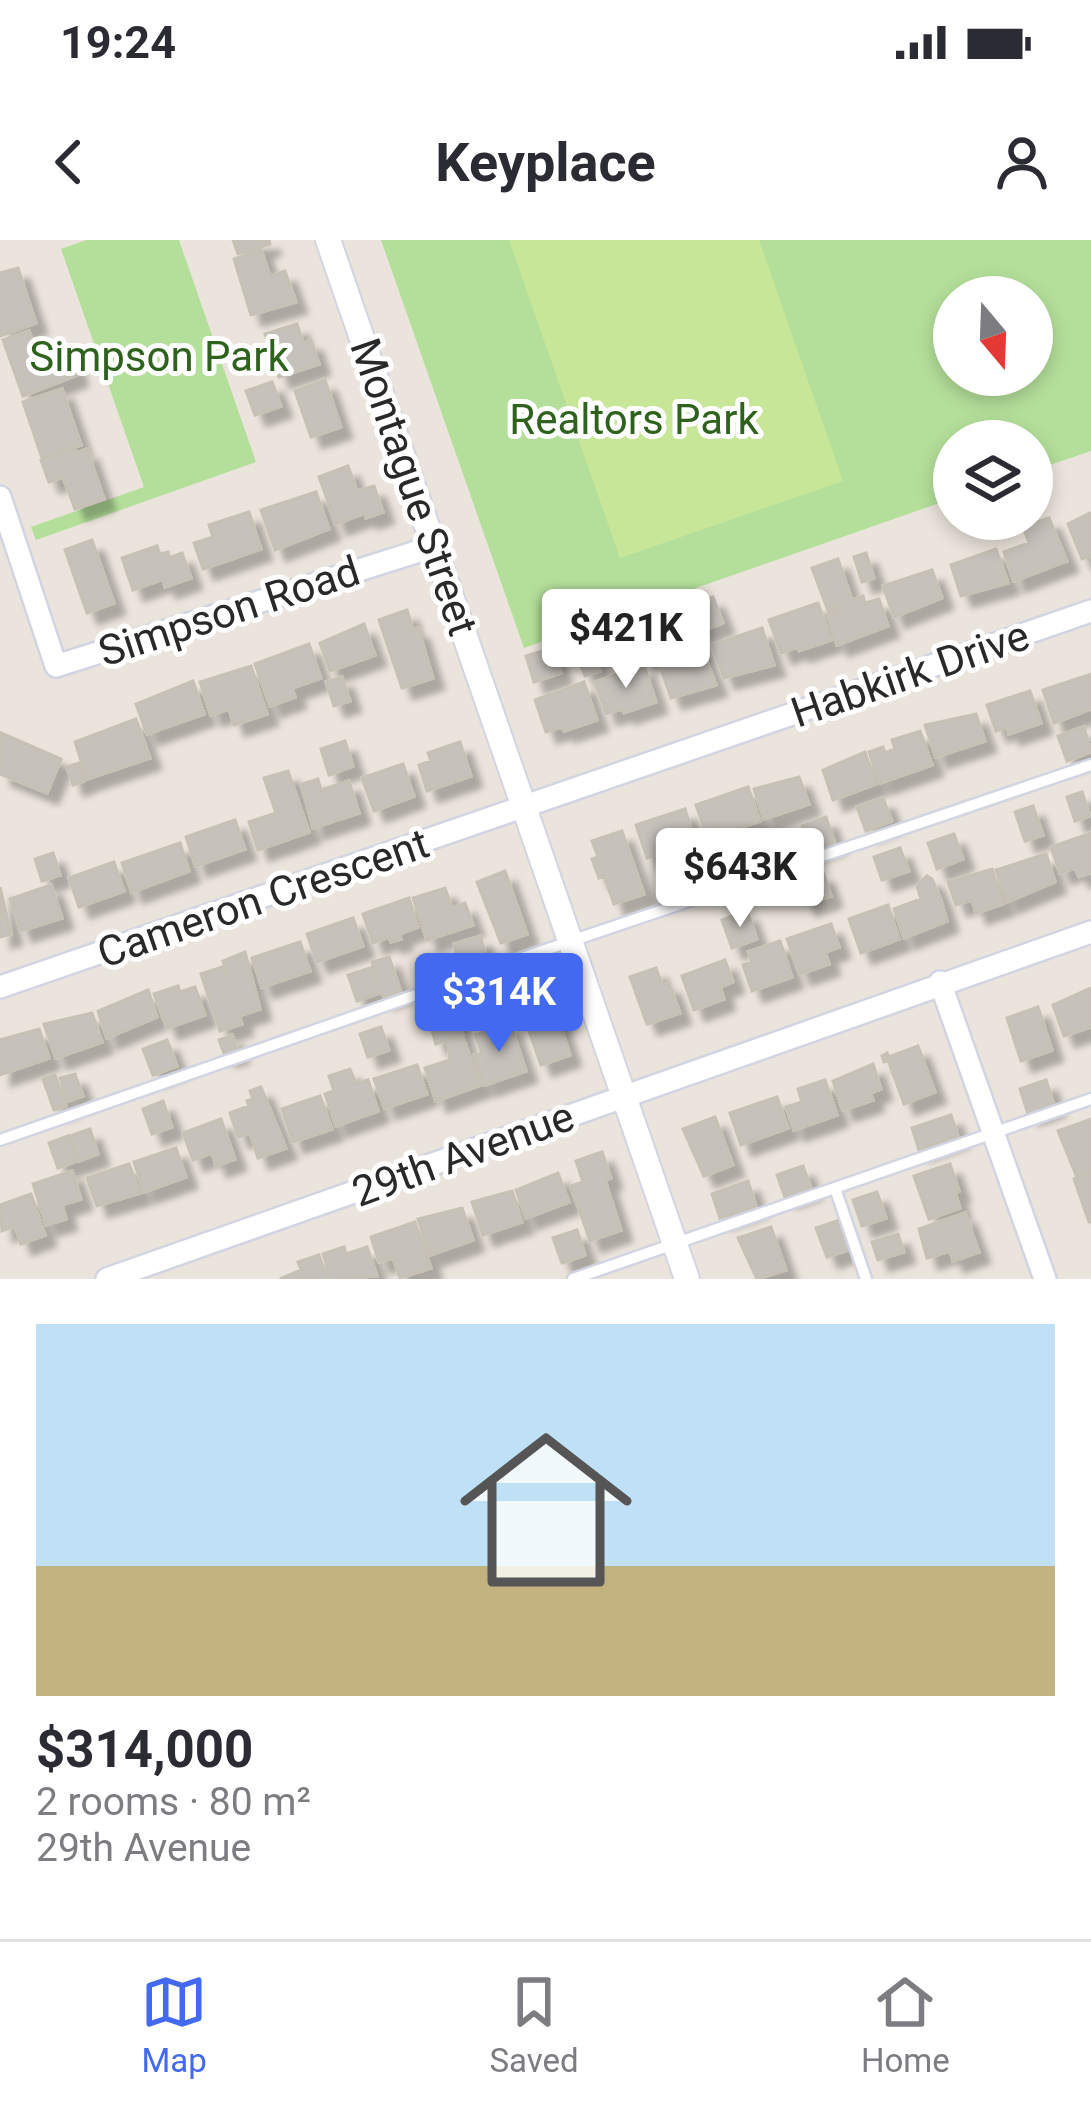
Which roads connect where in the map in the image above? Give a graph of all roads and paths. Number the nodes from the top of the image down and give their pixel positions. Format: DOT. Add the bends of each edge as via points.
graph roads {
  1 [pos="328,240"];
  2 [pos="0,497"];
  3 [pos="435,546"];
  4 [pos="1091,611"];
  5 [pos="1091,765"];
  6 [pos="526,808"];
  7 [pos="1091,932"];
  8 [pos="571,941"];
  9 [pos="940,982"];
  10 [pos="0,987"];
  11 [pos="624,1096"];
  12 [pos="1091,1099"];
  13 [pos="993,1132"];
  14 [pos="0,1140"];
  15 [pos="835,1188"];
  16 [pos="675,1244"];
  17 [pos="106,1279"];
  18 [pos="573,1279"];
  19 [pos="687,1279"];
  20 [pos="866,1279"];
  21 [pos="1045,1279"];
  1 -- 3 [label="street, Montague Street"];
  2 -- 3 [label="street, Simpson Road" via="56,666"];
  3 -- 6 [label="street, Montague Street"];
  4 -- 6 [label="street, Habkirk Drive"];
  5 -- 8 [label="lane"];
  6 -- 8 [label="street, Montague Street"];
  6 -- 10 [label="street, Cameron Crescent"];
  7 -- 9 [label="street, 29th Avenue"];
  8 -- 11 [label="street, Montague Street"];
  8 -- 14 [label="lane"];
  9 -- 11 [label="street, 29th Avenue"];
  9 -- 13 [label="street"];
  11 -- 16 [label="street, Montague Street"];
  11 -- 17 [label="street, 29th Avenue"];
  12 -- 13 [label="lane"];
  13 -- 15 [label="lane"];
  13 -- 21 [label="street"];
  15 -- 16 [label="lane"];
  15 -- 20 [label="lane"];
  16 -- 18 [label="lane"];
  16 -- 19 [label="street, Montague Street"];
}
